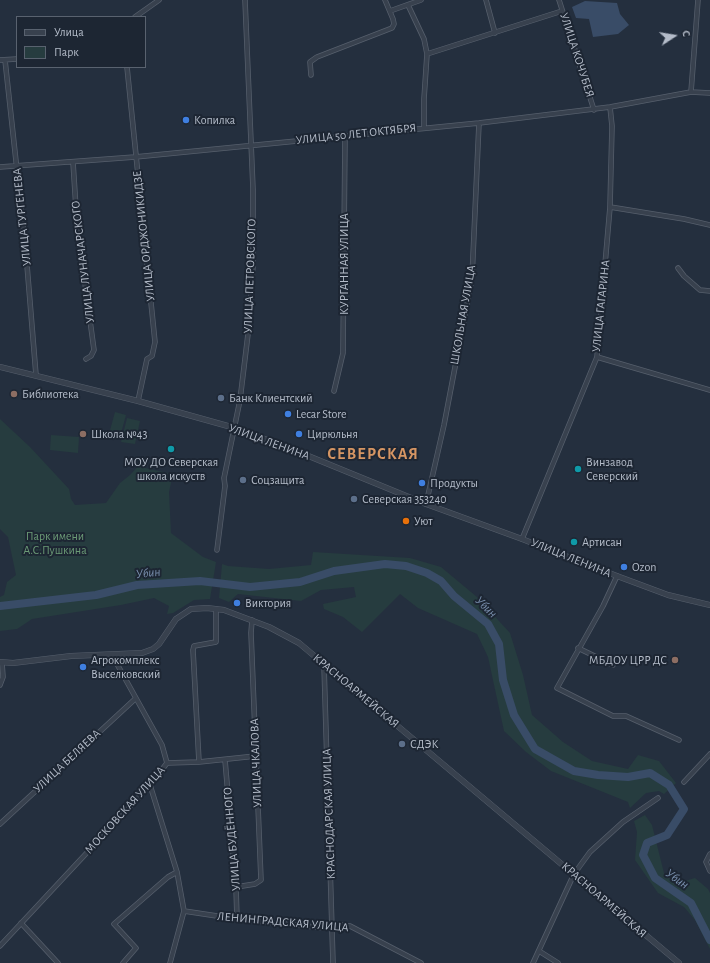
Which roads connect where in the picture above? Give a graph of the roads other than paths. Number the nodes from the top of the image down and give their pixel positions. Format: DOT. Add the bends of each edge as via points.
graph roads {
  1 [pos="159,0"];
  2 [pos="245,0"];
  3 [pos="385,0"];
  4 [pos="421,0"];
  5 [pos="486,0"];
  6 [pos="559,0"];
  7 [pos="698,0"];
  8 [pos="408,5"];
  9 [pos="390,11"];
  10 [pos="562,11"];
  11 [pos="136,16"];
  12 [pos="495,34"];
  13 [pos="428,54"];
  14 [pos="16,59"];
  15 [pos="2,60"];
  16 [pos="127,68"];
  17 [pos="311,76"];
  18 [pos="692,92"];
  19 [pos="710,93"];
  20 [pos="610,107"];
  21 [pos="594,110"];
  22 [pos="479,123"];
  23 [pos="424,128"];
  24 [pos="345,135"];
  25 [pos="252,145"];
  26 [pos="136,157"];
  27 [pos="73,162"];
  28 [pos="16,165"];
  29 [pos="0,167"];
  30 [pos="610,207"];
  31 [pos="710,225"];
  32 [pos="678,268"];
  33 [pos="710,291"];
  34 [pos="597,357"];
  35 [pos="86,359"];
  36 [pos="0,367"];
  37 [pos="36,375"];
  38 [pos="710,390"];
  39 [pos="334,391"];
  40 [pos="138,401"];
  41 [pos="235,428"];
  42 [pos="426,504"];
  43 [pos="522,539"];
  44 [pos="217,550"];
  45 [pos="617,576"];
  46 [pos="710,605"];
  47 [pos="216,609"];
  48 [pos="252,620"];
  49 [pos="578,648"];
  50 [pos="112,655"];
  51 [pos="1,663"];
  52 [pos="324,665"];
  53 [pos="613,665"];
  54 [pos="0,685"];
  55 [pos="135,699"];
  56 [pos="679,740"];
  57 [pos="710,754"];
  58 [pos="256,756"];
  59 [pos="225,760"];
  60 [pos="199,762"];
  61 [pos="168,763"];
  62 [pos="684,782"];
  63 [pos="150,784"];
  64 [pos="658,798"];
  65 [pos="0,824"];
  66 [pos="710,854"];
  67 [pos="710,871"];
  68 [pos="177,872"];
  69 [pos="574,874"];
  70 [pos="236,887"];
  71 [pos="184,911"];
  72 [pos="237,919"];
  73 [pos="21,923"];
  74 [pos="333,924"];
  75 [pos="0,946"];
  76 [pos="539,951"];
  77 [pos="58,963"];
  78 [pos="123,963"];
  79 [pos="170,963"];
  80 [pos="333,963"];
  81 [pos="421,963"];
  82 [pos="533,963"];
  83 [pos="558,963"];
  84 [pos="679,963"];
  1 -- 11 [label="street"];
  2 -- 25 [label="street, УЛИЦА ПЕТРОВСКОГО"];
  3 -- 9 [label="street"];
  4 -- 8 [label="street"];
  5 -- 12 [label="street"];
  6 -- 10 [label="street, УЛИЦА КОЧУБЕЯ"];
  7 -- 18 [label="street"];
  8 -- 9 [label="street"];
  8 -- 13 [label="street"];
  9 -- 17 [label="street" via="394,24 392,28 317,57 310,62"];
  10 -- 12 [label="street"];
  10 -- 21 [label="street, УЛИЦА КОЧУБЕЯ" via="585,75"];
  12 -- 13 [label="street"];
  13 -- 23 [label="street"];
  14 -- 15 [label="street"];
  15 -- 28 [label="street, УЛИЦА ТУРГЕНЕВА"];
  16 -- 26 [label="street, УЛИЦА ОРДЖОНИКИДЗЕ"];
  18 -- 19 [label="street, УЛИЦА 50 ЛЕТ ОКТЯБРЯ"];
  18 -- 20 [label="street, УЛИЦА 50 ЛЕТ ОКТЯБРЯ"];
  20 -- 21 [label="street, УЛИЦА 50 ЛЕТ ОКТЯБРЯ"];
  20 -- 30 [label="street, УЛИЦА ГАГАРИНА"];
  21 -- 22 [label="street, УЛИЦА 50 ЛЕТ ОКТЯБРЯ"];
  22 -- 23 [label="street, УЛИЦА 50 ЛЕТ ОКТЯБРЯ"];
  22 -- 42 [label="street, ШКОЛЬНАЯ УЛИЦА" via="472,278 444,426"];
  23 -- 24 [label="street, УЛИЦА 50 ЛЕТ ОКТЯБРЯ"];
  24 -- 25 [label="street, УЛИЦА 50 ЛЕТ ОКТЯБРЯ"];
  24 -- 39 [label="street, КУРГАННАЯ УЛИЦА" via="344,353"];
  25 -- 26 [label="street, УЛИЦА 50 ЛЕТ ОКТЯБРЯ"];
  25 -- 41 [label="street, УЛИЦА ПЕТРОВСКОГО" via="253,266 248,334"];
  26 -- 27 [label="street, УЛИЦА 50 ЛЕТ ОКТЯБРЯ"];
  26 -- 40 [label="street, УЛИЦА ОРДЖОНИКИДЗЕ" via="155,342 152,356 147,360"];
  27 -- 28 [label="street, УЛИЦА 50 ЛЕТ ОКТЯБРЯ"];
  27 -- 35 [label="street, УЛИЦА ЛУНАЧАРСКОГО" via="94,350"];
  28 -- 29 [label="street, УЛИЦА 50 ЛЕТ ОКТЯБРЯ"];
  28 -- 37 [label="street, УЛИЦА ТУРГЕНЕВА"];
  30 -- 31 [label="street"];
  30 -- 34 [label="street, УЛИЦА ГАГАРИНА"];
  32 -- 33 [label="street" via="700,290"];
  34 -- 38 [label="street"];
  34 -- 43 [label="street, УЛИЦА ГАГАРИНА"];
  36 -- 37 [label="street, УЛИЦА ЛЕНИНА"];
  37 -- 40 [label="street, УЛИЦА ЛЕНИНА"];
  40 -- 41 [label="street, УЛИЦА ЛЕНИНА"];
  41 -- 42 [label="street, УЛИЦА ЛЕНИНА"];
  41 -- 44 [label="street, УЛИЦА ПЕТРОВСКОГО" via="224,478"];
  42 -- 43 [label="street, УЛИЦА ЛЕНИНА"];
  43 -- 45 [label="street, УЛИЦА ЛЕНИНА"];
  45 -- 46 [label="street, УЛИЦА ЛЕНИНА" via="668,595"];
  45 -- 49 [label="street"];
  47 -- 48 [label="street, КРАСНОАРМЕЙСКАЯ"];
  47 -- 50 [label="street, КРАСНОАРМЕЙСКАЯ" via="191,609 181,615 153,649 142,653"];
  47 -- 60 [label="street" via="216,642 194,646 193,650"];
  48 -- 52 [label="street, КРАСНОАРМЕЙСКАЯ" via="300,643"];
  48 -- 58 [label="street, УЛИЦА ЧКАЛОВА"];
  49 -- 53 [label="street"];
  49 -- 56 [label="street" via="557,688 613,716 626,716"];
  50 -- 51 [label="street, КРАСНОАРМЕЙСКАЯ"];
  50 -- 55 [label="street, МОСКОВСКАЯ УЛИЦА"];
  51 -- 54 [label="street" via="3,677"];
  52 -- 69 [label="street, КРАСНОАРМЕЙСКАЯ"];
  52 -- 74 [label="street, КРАСНОДАРСКАЯ УЛИЦА"];
  55 -- 61 [label="street, МОСКОВСКАЯ УЛИЦА" via="162,745"];
  55 -- 65 [label="street, УЛИЦА БЕЛЯЕВА"];
  57 -- 62 [label="street"];
  58 -- 59 [label="street"];
  58 -- 70 [label="street, УЛИЦА ЧКАЛОВА" via="261,880 255,884"];
  59 -- 60 [label="street"];
  59 -- 70 [label="street, УЛИЦА БУДЁННОГО"];
  60 -- 61 [label="street"];
  61 -- 63 [label="street, МОСКОВСКАЯ УЛИЦА"];
  63 -- 68 [label="street"];
  63 -- 73 [label="street, МОСКОВСКАЯ УЛИЦА"];
  64 -- 69 [label="street" via="618,827 590,852"];
  66 -- 67 [label="street" via="706,862"];
  68 -- 71 [label="street"];
  68 -- 78 [label="street" via="114,924 136,948"];
  69 -- 76 [label="street"];
  69 -- 84 [label="street, КРАСНОАРМЕЙСКАЯ"];
  70 -- 72 [label="street, УЛИЦА БУДЁННОГО"];
  71 -- 72 [label="street, ЛЕНИНГРАДСКАЯ УЛИЦА"];
  71 -- 79 [label="street"];
  72 -- 74 [label="street, ЛЕНИНГРАДСКАЯ УЛИЦА" via="325,928"];
  73 -- 75 [label="street, МОСКОВСКАЯ УЛИЦА"];
  73 -- 77 [label="street"];
  74 -- 80 [label="street, КРАСНОДАРСКАЯ УЛИЦА"];
  74 -- 81 [label="street, ЛЕНИНГРАДСКАЯ УЛИЦА" via="350,926"];
  76 -- 82 [label="street"];
  76 -- 83 [label="street"];
}
